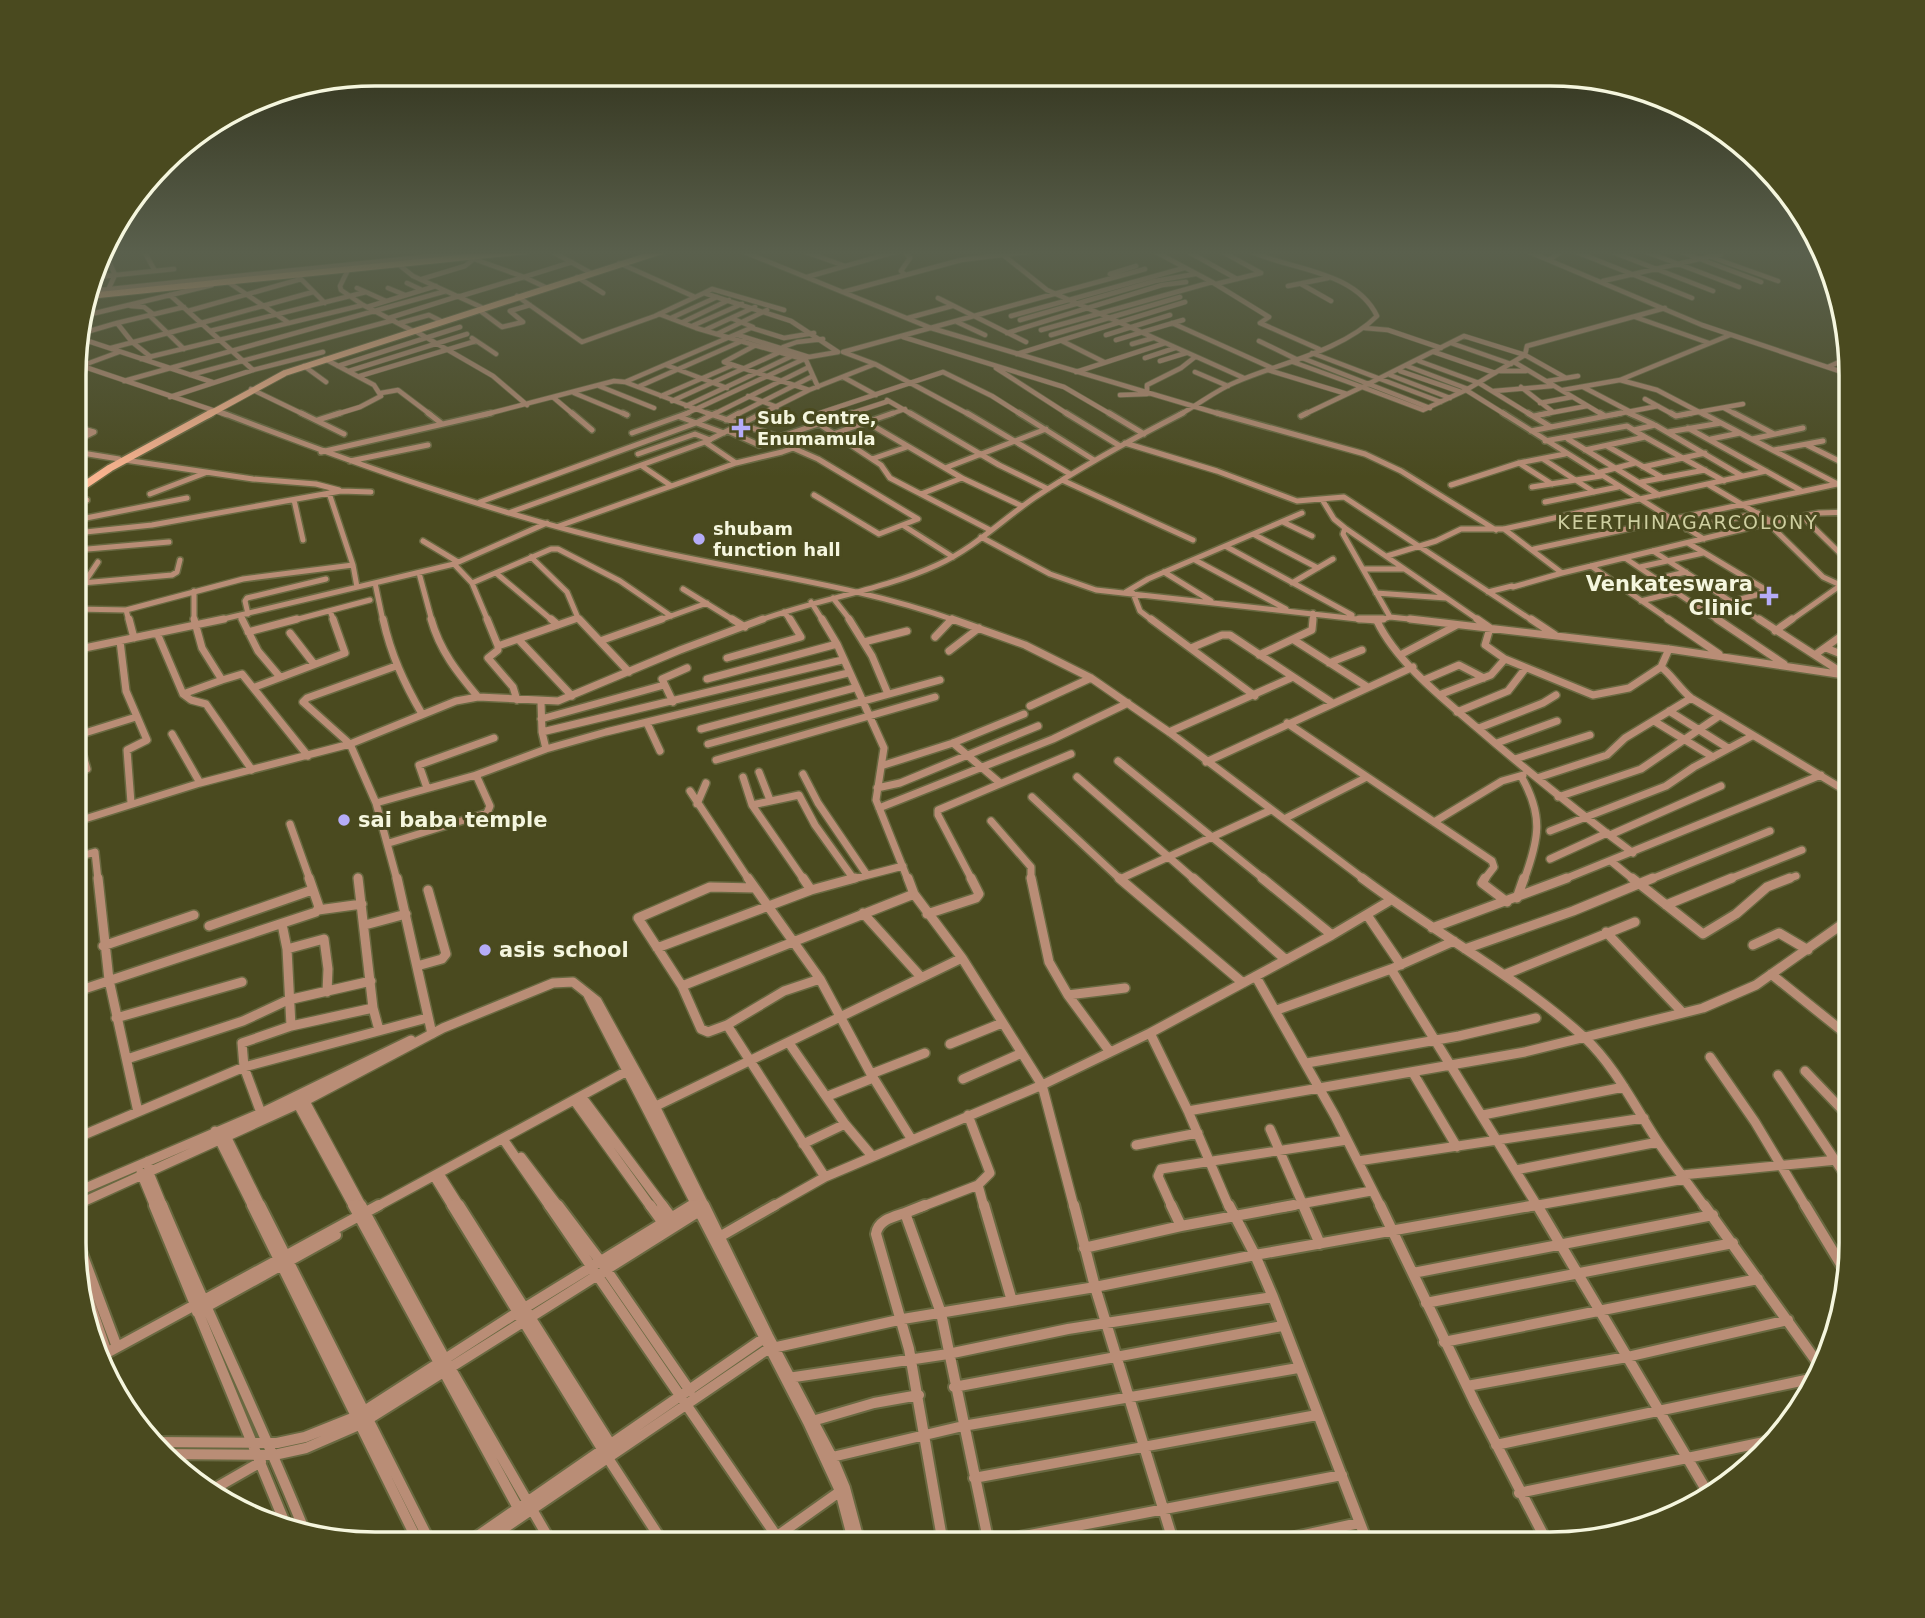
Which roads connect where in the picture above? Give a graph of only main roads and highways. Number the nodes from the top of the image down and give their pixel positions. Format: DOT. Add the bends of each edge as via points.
graph roads {
  1 [pos="423,327"];
  2 [pos="426,327"];
  3 [pos="413,330"];
  4 [pos="326,356"];
  5 [pos="252,390"];
  6 [pos="86,483"];
  1 -- 3 [label="main road"];
  2 -- 3 [label="main road"];
  3 -- 4 [label="main road"];
  4 -- 5 [label="main road"];
  4 -- 5 [label="main road"];
  5 -- 6 [label="main road"];
}
